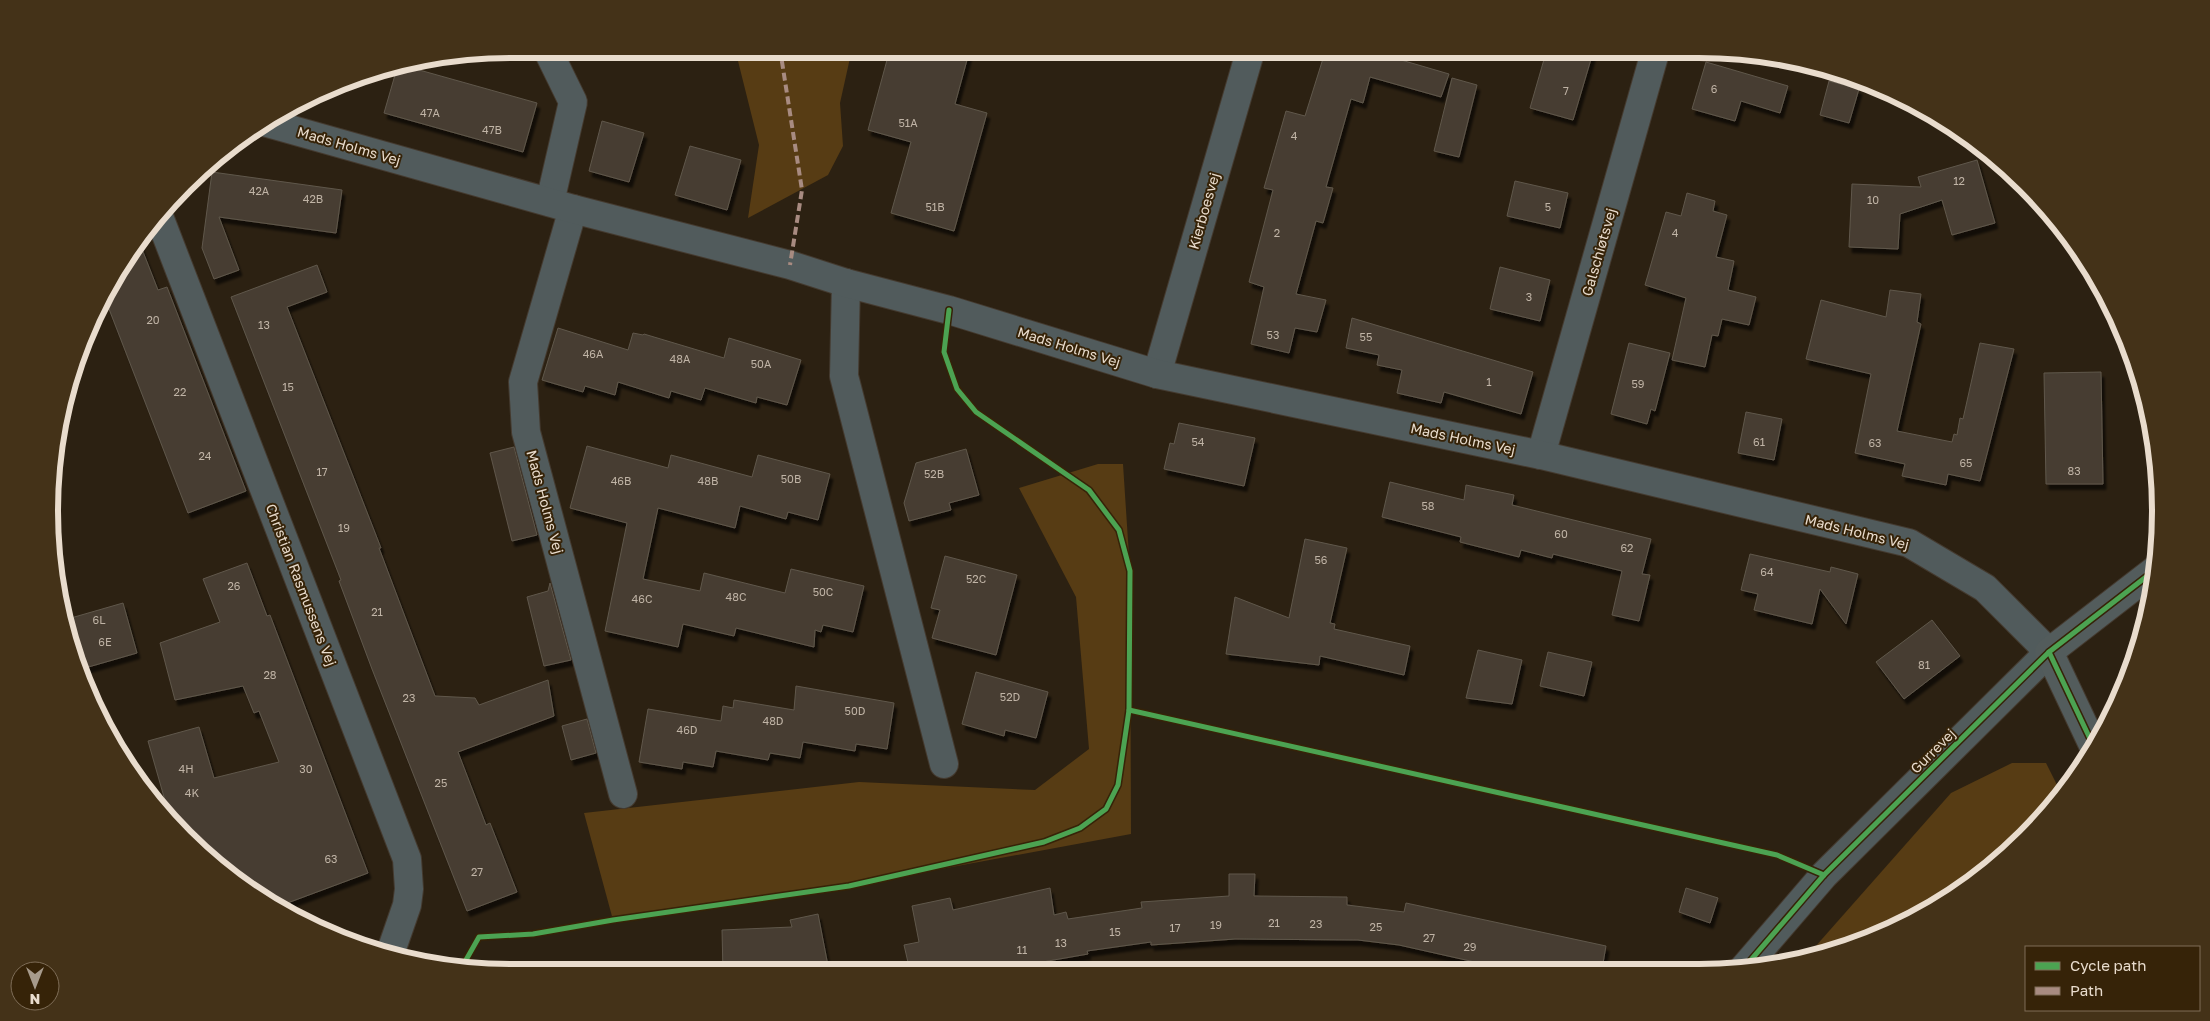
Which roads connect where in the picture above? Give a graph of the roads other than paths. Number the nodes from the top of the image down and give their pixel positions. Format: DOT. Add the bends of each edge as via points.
graph roads {
  1 [pos="551,58"];
  2 [pos="1248,58"];
  3 [pos="1653,58"];
  4 [pos="274,125"];
  5 [pos="562,205"];
  6 [pos="161,222"];
  7 [pos="846,283"];
  8 [pos="1157,374"];
  9 [pos="1541,455"];
  10 [pos="2148,575"];
  11 [pos="2049,652"];
  12 [pos="2090,740"];
  13 [pos="944,764"];
  14 [pos="623,794"];
  15 [pos="392,948"];
  16 [pos="1750,961"];
  1 -- 5 [label="street, Mads Holms Vej" via="573,102"];
  2 -- 8 [label="street, Kierboesvej"];
  3 -- 9 [label="street, Galschiøtsvej"];
  4 -- 5 [label="street, Mads Holms Vej"];
  5 -- 7 [label="street, Mads Holms Vej" via="790,265"];
  5 -- 14 [label="street, Mads Holms Vej" via="523,382 526,432"];
  6 -- 15 [label="street, Christian Rasmussens Vej" via="407,859 407,905"];
  7 -- 8 [label="street, Mads Holms Vej" via="949,310"];
  7 -- 13 [label="street" via="844,376"];
  8 -- 9 [label="street, Mads Holms Vej"];
  9 -- 11 [label="street, Mads Holms Vej" via="1909,543 1986,588"];
  10 -- 11 [label="main road, Gurrevej"];
  11 -- 12 [label="main road"];
  11 -- 16 [label="street, Gurrevej" via="1824,875"];
}
